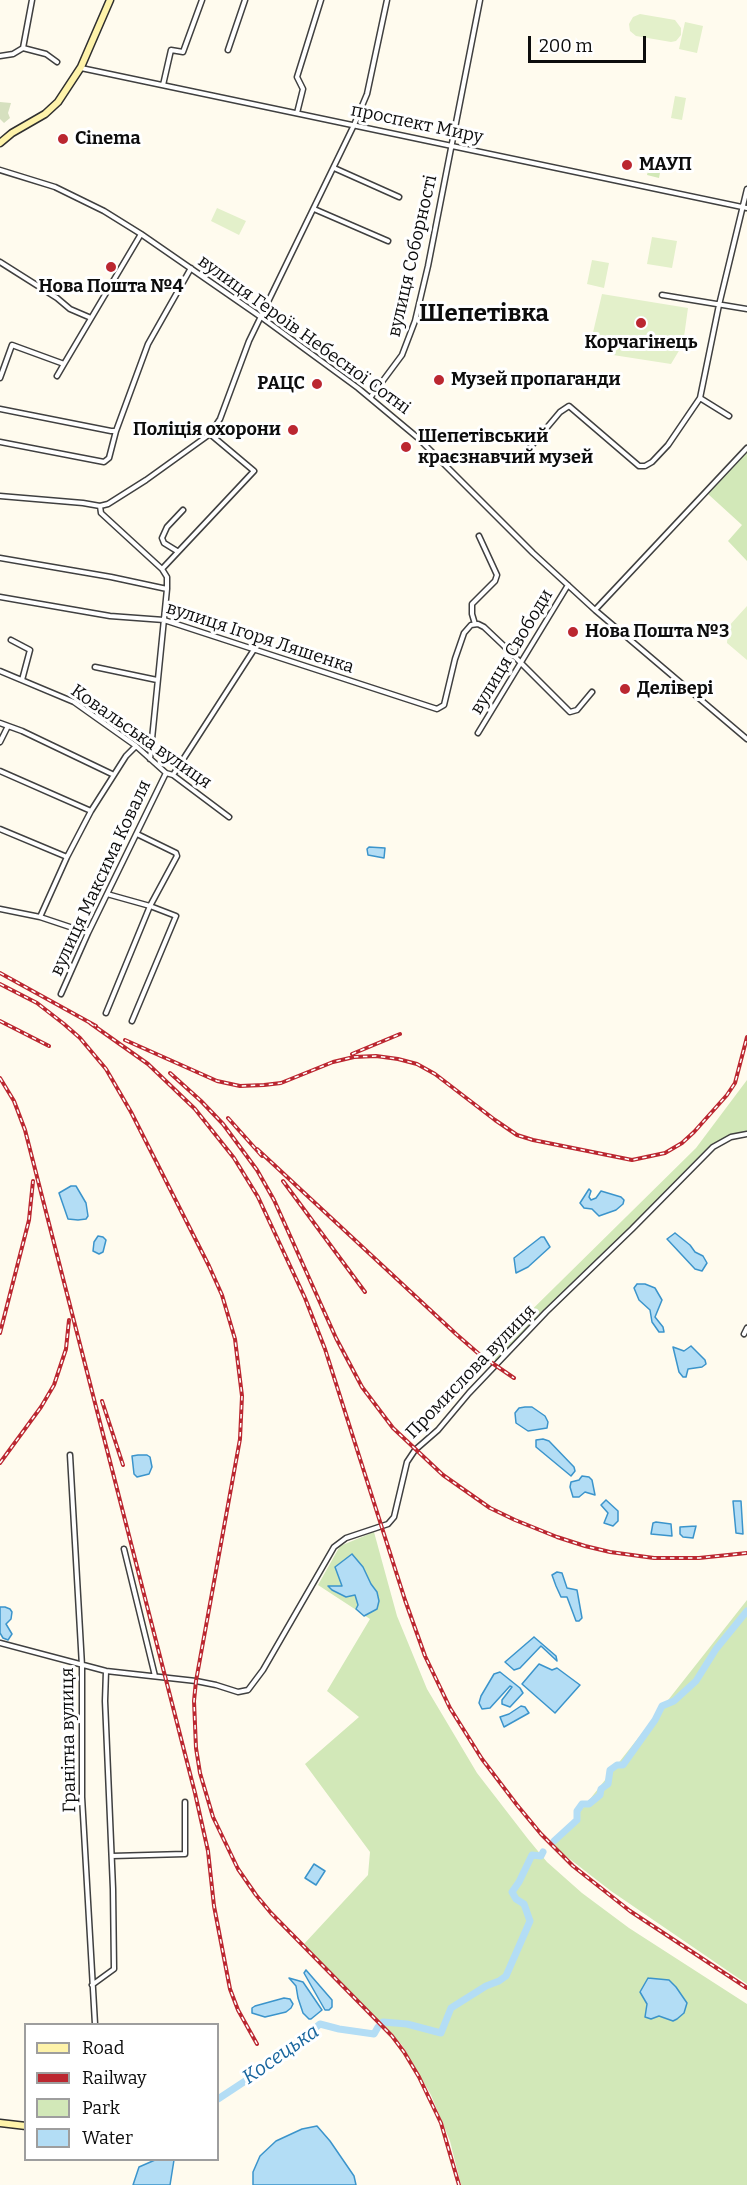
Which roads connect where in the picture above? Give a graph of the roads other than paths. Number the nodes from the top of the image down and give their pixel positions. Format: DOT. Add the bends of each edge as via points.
graph roads {
  1 [pos="32,0"];
  2 [pos="110,0"];
  3 [pos="202,0"];
  4 [pos="245,0"];
  5 [pos="321,0"];
  6 [pos="387,0"];
  7 [pos="480,0"];
  8 [pos="23,48"];
  9 [pos="228,51"];
  10 [pos="0,56"];
  11 [pos="57,62"];
  12 [pos="81,67"];
  13 [pos="163,85"];
  14 [pos="297,113"];
  15 [pos="354,125"];
  16 [pos="0,143"];
  17 [pos="452,145"];
  18 [pos="334,168"];
  19 [pos="0,170"];
  20 [pos="747,189"];
  21 [pos="399,197"];
  22 [pos="745,207"];
  23 [pos="314,209"];
  24 [pos="141,234"];
  25 [pos="388,241"];
  26 [pos="0,262"];
  27 [pos="191,268"];
  28 [pos="662,295"];
  29 [pos="719,305"];
  30 [pos="747,309"];
  31 [pos="261,317"];
  32 [pos="91,318"];
  33 [pos="64,364"];
  34 [pos="57,376"];
  35 [pos="0,378"];
  36 [pos="370,398"];
  37 [pos="700,398"];
  38 [pos="0,409"];
  39 [pos="729,416"];
  40 [pos="117,431"];
  41 [pos="210,434"];
  42 [pos="0,442"];
  43 [pos="747,448"];
  44 [pos="528,450"];
  45 [pos="0,496"];
  46 [pos="100,506"];
  47 [pos="183,510"];
  48 [pos="479,536"];
  49 [pos="177,551"];
  50 [pos="0,558"];
  51 [pos="162,569"];
  52 [pos="568,585"];
  53 [pos="167,589"];
  54 [pos="0,597"];
  55 [pos="595,610"];
  56 [pos="164,620"];
  57 [pos="475,624"];
  58 [pos="10,640"];
  59 [pos="255,648"];
  60 [pos="521,662"];
  61 [pos="95,667"];
  62 [pos="0,671"];
  63 [pos="22,680"];
  64 [pos="157,680"];
  65 [pos="592,692"];
  66 [pos="0,723"];
  67 [pos="8,726"];
  68 [pos="478,733"];
  69 [pos="747,739"];
  70 [pos="0,742"];
  71 [pos="136,746"];
  72 [pos="150,759"];
  73 [pos="0,771"];
  74 [pos="166,773"];
  75 [pos="114,775"];
  76 [pos="173,775"];
  77 [pos="91,811"];
  78 [pos="229,817"];
  79 [pos="0,830"];
  80 [pos="137,834"];
  81 [pos="67,858"];
  82 [pos="107,894"];
  83 [pos="150,906"];
  84 [pos="0,909"];
  85 [pos="40,917"];
  86 [pos="88,933"];
  87 [pos="61,994"];
  88 [pos="106,1013"];
  89 [pos="132,1021"];
  90 [pos="747,1134"];
  91 [pos="747,1328"];
  92 [pos="744,1334"];
  93 [pos="70,1455"];
  94 [pos="124,1549"];
  95 [pos="0,1643"];
  96 [pos="82,1666"];
  97 [pos="106,1671"];
  98 [pos="155,1676"];
  99 [pos="185,1802"];
  100 [pos="111,1856"];
  101 [pos="92,1985"];
  102 [pos="95,2023"];
  103 [pos="0,2123"];
  104 [pos="24,2126"];
  1 -- 8 [label="street"];
  2 -- 12 [label="main road"];
  3 -- 13 [label="street" via="183,52 171,50"];
  4 -- 9 [label="street"];
  5 -- 14 [label="street" via="297,77 303,89"];
  6 -- 15 [label="street" via="367,94"];
  7 -- 17 [label="street, вулиця Соборності"];
  8 -- 10 [label="street"];
  8 -- 11 [label="street" via="46,54"];
  12 -- 13 [label="street, проспект Миру"];
  12 -- 16 [label="main road" via="58,102"];
  13 -- 14 [label="street, проспект Миру"];
  14 -- 15 [label="street, проспект Миру"];
  15 -- 17 [label="street, проспект Миру"];
  15 -- 18 [label="street"];
  17 -- 22 [label="street, проспект Миру"];
  17 -- 36 [label="street, вулиця Соборності" via="413,327 402,355"];
  18 -- 21 [label="street"];
  18 -- 23 [label="street"];
  19 -- 24 [label="street, вулиця Героїв Небесної Сотні" via="65,192"];
  20 -- 22 [label="street"];
  22 -- 29 [label="street"];
  23 -- 25 [label="street"];
  23 -- 31 [label="street"];
  24 -- 27 [label="street, вулиця Героїв Небесної Сотні"];
  24 -- 32 [label="street"];
  26 -- 32 [label="street" via="70,309"];
  27 -- 31 [label="street, вулиця Героїв Небесної Сотні"];
  27 -- 40 [label="street" via="148,344"];
  28 -- 29 [label="street"];
  29 -- 30 [label="street"];
  29 -- 37 [label="street"];
  31 -- 36 [label="street, вулиця Героїв Небесної Сотні"];
  31 -- 41 [label="street" via="220,419"];
  32 -- 33 [label="street"];
  33 -- 34 [label="street"];
  33 -- 35 [label="street" via="12,345"];
  36 -- 52 [label="street, вулиця Героїв Небесної Сотні" via="424,444"];
  37 -- 39 [label="street"];
  37 -- 44 [label="street" via="668,445 645,466 639,466 569,406"];
  38 -- 40 [label="street"];
  40 -- 42 [label="street" via="109,458 104,462"];
  41 -- 46 [label="street" via="146,480"];
  41 -- 49 [label="street" via="254,471"];
  43 -- 55 [label="street"];
  45 -- 46 [label="street"];
  46 -- 51 [label="street" via="101,513"];
  47 -- 49 [label="street" via="162,538"];
  48 -- 57 [label="street" via="497,575 472,604"];
  49 -- 51 [label="street"];
  50 -- 53 [label="street"];
  51 -- 53 [label="street"];
  52 -- 55 [label="street, вулиця Героїв Небесної Сотні"];
  52 -- 60 [label="street, вулиця Свободи"];
  53 -- 56 [label="street"];
  54 -- 56 [label="street, вулиця Ігоря Ляшенка" via="110,616"];
  55 -- 69 [label="street, вулиця Героїв Небесної Сотні"];
  56 -- 59 [label="street, вулиця Ігоря Ляшенка"];
  56 -- 64 [label="street"];
  57 -- 59 [label="street, вулиця Ігоря Ляшенка" via="464,633 444,705 437,709"];
  57 -- 60 [label="street" via="484,627"];
  58 -- 63 [label="street" via="30,650"];
  59 -- 76 [label="street, вулиця Максима Коваля"];
  60 -- 65 [label="street" via="570,712 578,710"];
  60 -- 68 [label="street, вулиця Свободи"];
  61 -- 64 [label="street"];
  62 -- 63 [label="street, Ковальська вулиця"];
  63 -- 71 [label="street, Ковальська вулиця" via="74,702"];
  64 -- 72 [label="street"];
  66 -- 67 [label="street"];
  67 -- 70 [label="street"];
  67 -- 75 [label="street"];
  71 -- 72 [label="street, Ковальська вулиця"];
  71 -- 75 [label="street"];
  72 -- 74 [label="street, Ковальська вулиця"];
  73 -- 77 [label="street"];
  74 -- 76 [label="street, Ковальська вулиця"];
  74 -- 80 [label="street, вулиця Максима Коваля"];
  75 -- 77 [label="street"];
  76 -- 78 [label="street, Ковальська вулиця"];
  77 -- 81 [label="street"];
  79 -- 81 [label="street"];
  80 -- 82 [label="street, вулиця Максима Коваля"];
  80 -- 83 [label="street" via="177,856"];
  81 -- 85 [label="street"];
  82 -- 83 [label="street"];
  82 -- 86 [label="street, вулиця Максима Коваля"];
  83 -- 88 [label="street"];
  83 -- 89 [label="street" via="176,916"];
  84 -- 85 [label="street"];
  85 -- 86 [label="street"];
  86 -- 87 [label="street, вулиця Максима Коваля"];
  90 -- 98 [label="street, Промислова вулиця" via="713,1147 546,1312 415,1450 407,1462 394,1517 388,1524 346,1538 334,1547 248,1690 238,1692"];
  91 -- 92 [label="street"];
  93 -- 96 [label="street, Гранітна вулиця"];
  94 -- 98 [label="street"];
  95 -- 96 [label="street, Промислова вулиця"];
  96 -- 97 [label="street, Промислова вулиця"];
  96 -- 101 [label="street, Гранітна вулиця" via="82,1797"];
  97 -- 98 [label="street, Промислова вулиця"];
  97 -- 100 [label="street"];
  99 -- 100 [label="street" via="185,1854"];
  100 -- 101 [label="street" via="114,1969"];
  101 -- 102 [label="street, Гранітна вулиця"];
  103 -- 104 [label="main road"];
}
